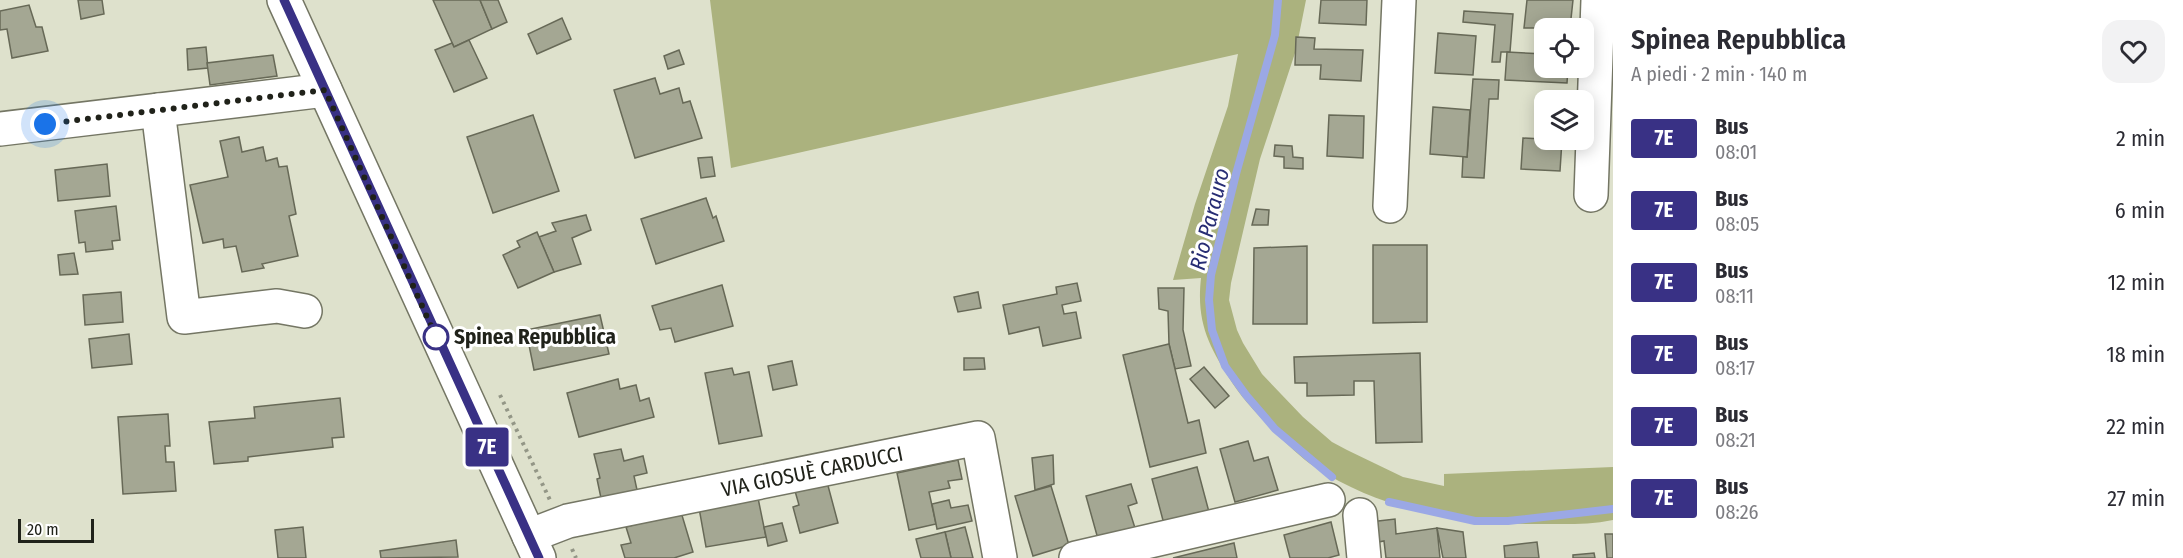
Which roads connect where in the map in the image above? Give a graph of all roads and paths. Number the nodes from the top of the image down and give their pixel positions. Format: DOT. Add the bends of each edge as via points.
graph roads {
  1 [pos="284,0"];
  2 [pos="1399,0"];
  3 [pos="1598,0"];
  4 [pos="325,90"];
  5 [pos="158,110"];
  6 [pos="0,129"];
  7 [pos="1591,195"];
  8 [pos="1390,206"];
  9 [pos="305,311"];
  10 [pos="1328,500"];
  11 [pos="1360,515"];
  12 [pos="534,547"];
  13 [pos="1000,558"];
  14 [pos="1076,558"];
  15 [pos="1364,558"];
  1 -- 4 [label="street"];
  2 -- 8 [label="street"];
  3 -- 7 [label="street"];
  4 -- 5 [label="street"];
  4 -- 12 [label="street"];
  5 -- 6 [label="street"];
  5 -- 9 [label="street" via="184,317 277,306"];
  10 -- 14 [label="street"];
  11 -- 15 [label="street"];
  12 -- 13 [label="street, VIA GIOSUÈ CARDUCCI" via="568,521 978,438"];
}
